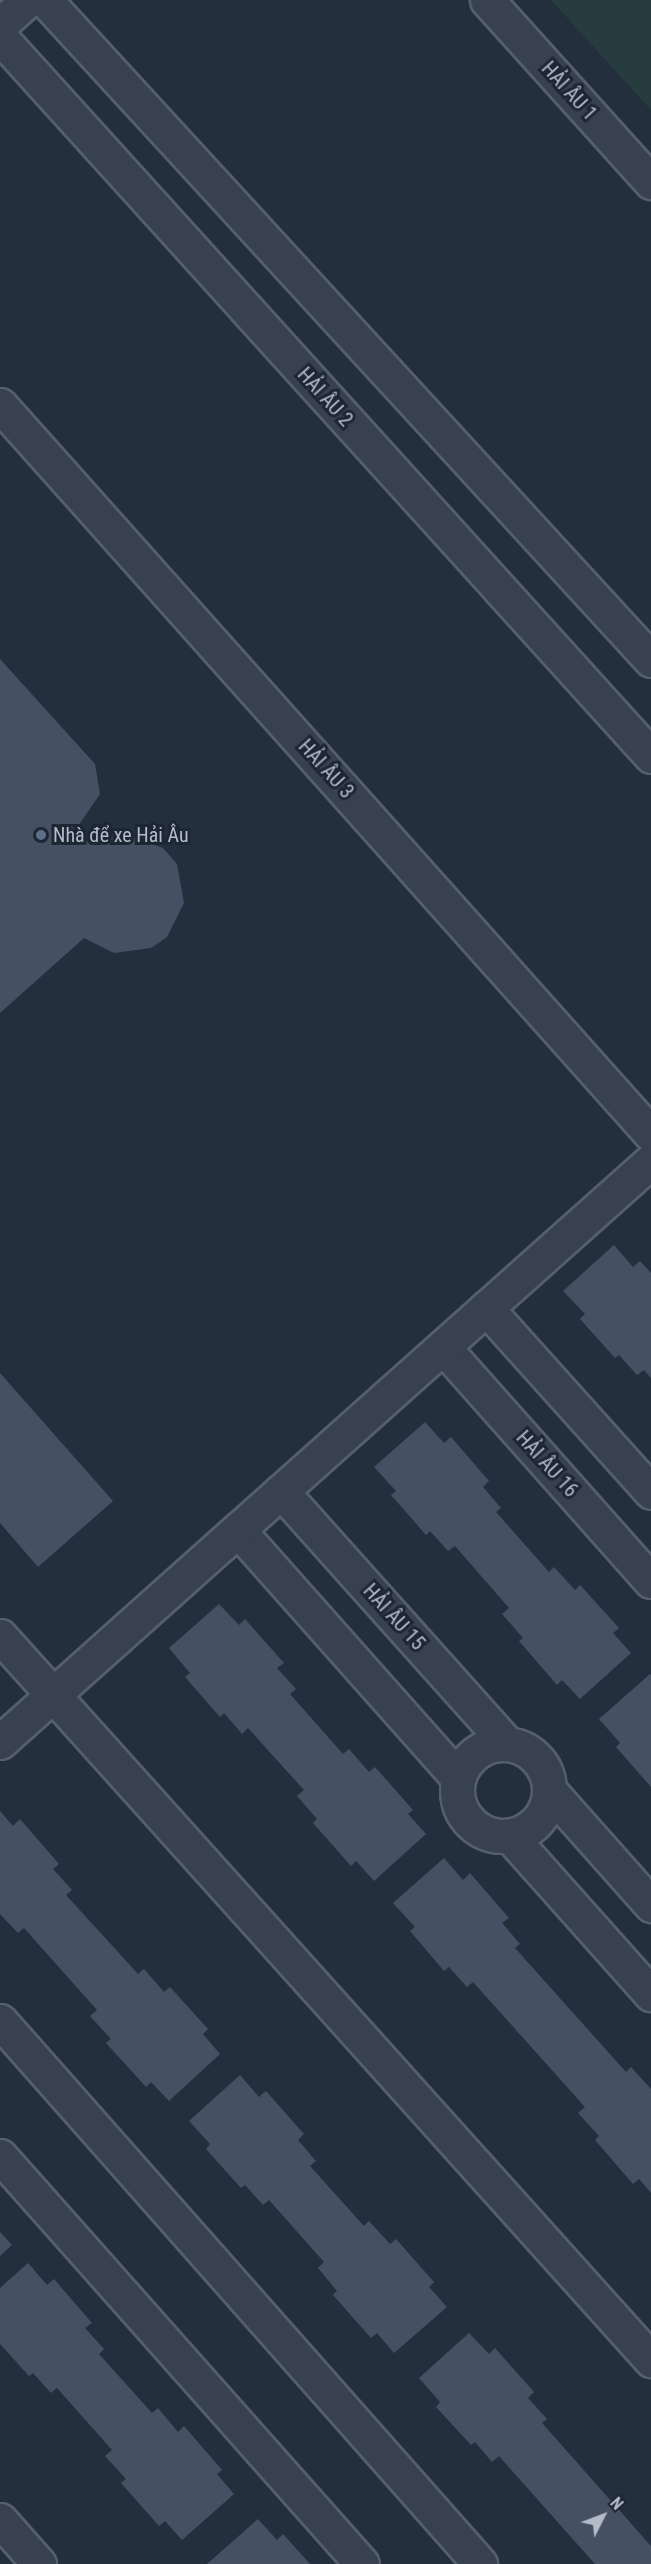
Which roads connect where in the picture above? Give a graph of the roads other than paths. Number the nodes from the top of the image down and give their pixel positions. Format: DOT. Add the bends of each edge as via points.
graph roads {
  1 [pos="28,0"];
  2 [pos="45,0"];
  3 [pos="487,0"];
  4 [pos="0,25"];
  5 [pos="0,37"];
  6 [pos="651,182"];
  7 [pos="0,405"];
  8 [pos="651,660"];
  9 [pos="651,756"];
  10 [pos="651,1134"];
  11 [pos="651,1161"];
  12 [pos="486,1308"];
  13 [pos="443,1347"];
  14 [pos="281,1491"];
  15 [pos="651,1492"];
  16 [pos="238,1530"];
  17 [pos="651,1581"];
  18 [pos="0,1636"];
  19 [pos="53,1695"];
  20 [pos="0,1742"];
  21 [pos="507,1744"];
  22 [pos="458,1778"];
  23 [pos="549,1790"];
  24 [pos="510,1836"];
  25 [pos="651,1905"];
  26 [pos="651,1994"];
  27 [pos="0,2021"];
  28 [pos="0,2156"];
  29 [pos="651,2360"];
  30 [pos="0,2520"];
  31 [pos="39,2564"];
  32 [pos="362,2564"];
  33 [pos="480,2564"];
  1 -- 4 [label="street"];
  2 -- 8 [label="street"];
  3 -- 6 [label="street, HẢI ÂU 1"];
  5 -- 9 [label="street, HẢI ÂU 2"];
  7 -- 10 [label="street, HẢI ÂU 3"];
  11 -- 12 [label="street"];
  12 -- 13 [label="street"];
  12 -- 15 [label="street"];
  13 -- 14 [label="street"];
  13 -- 17 [label="street, HẢI ÂU 16"];
  14 -- 16 [label="street"];
  14 -- 21 [label="street, HẢI ÂU 15"];
  16 -- 19 [label="street"];
  16 -- 22 [label="street"];
  18 -- 19 [label="street"];
  19 -- 20 [label="street"];
  19 -- 29 [label="street"];
  21 -- 22 [label="street" via="476,1752"];
  21 -- 23 [label="street, HẢI ÂU 15" via="526,1751 541,1764"];
  22 -- 24 [label="street" via="458,1801 468,1821 495,1836"];
  23 -- 24 [label="street" via="538,1820"];
  23 -- 25 [label="street, HẢI ÂU 15"];
  24 -- 26 [label="street"];
  27 -- 33 [label="street"];
  28 -- 32 [label="street"];
  30 -- 31 [label="street"];
}
